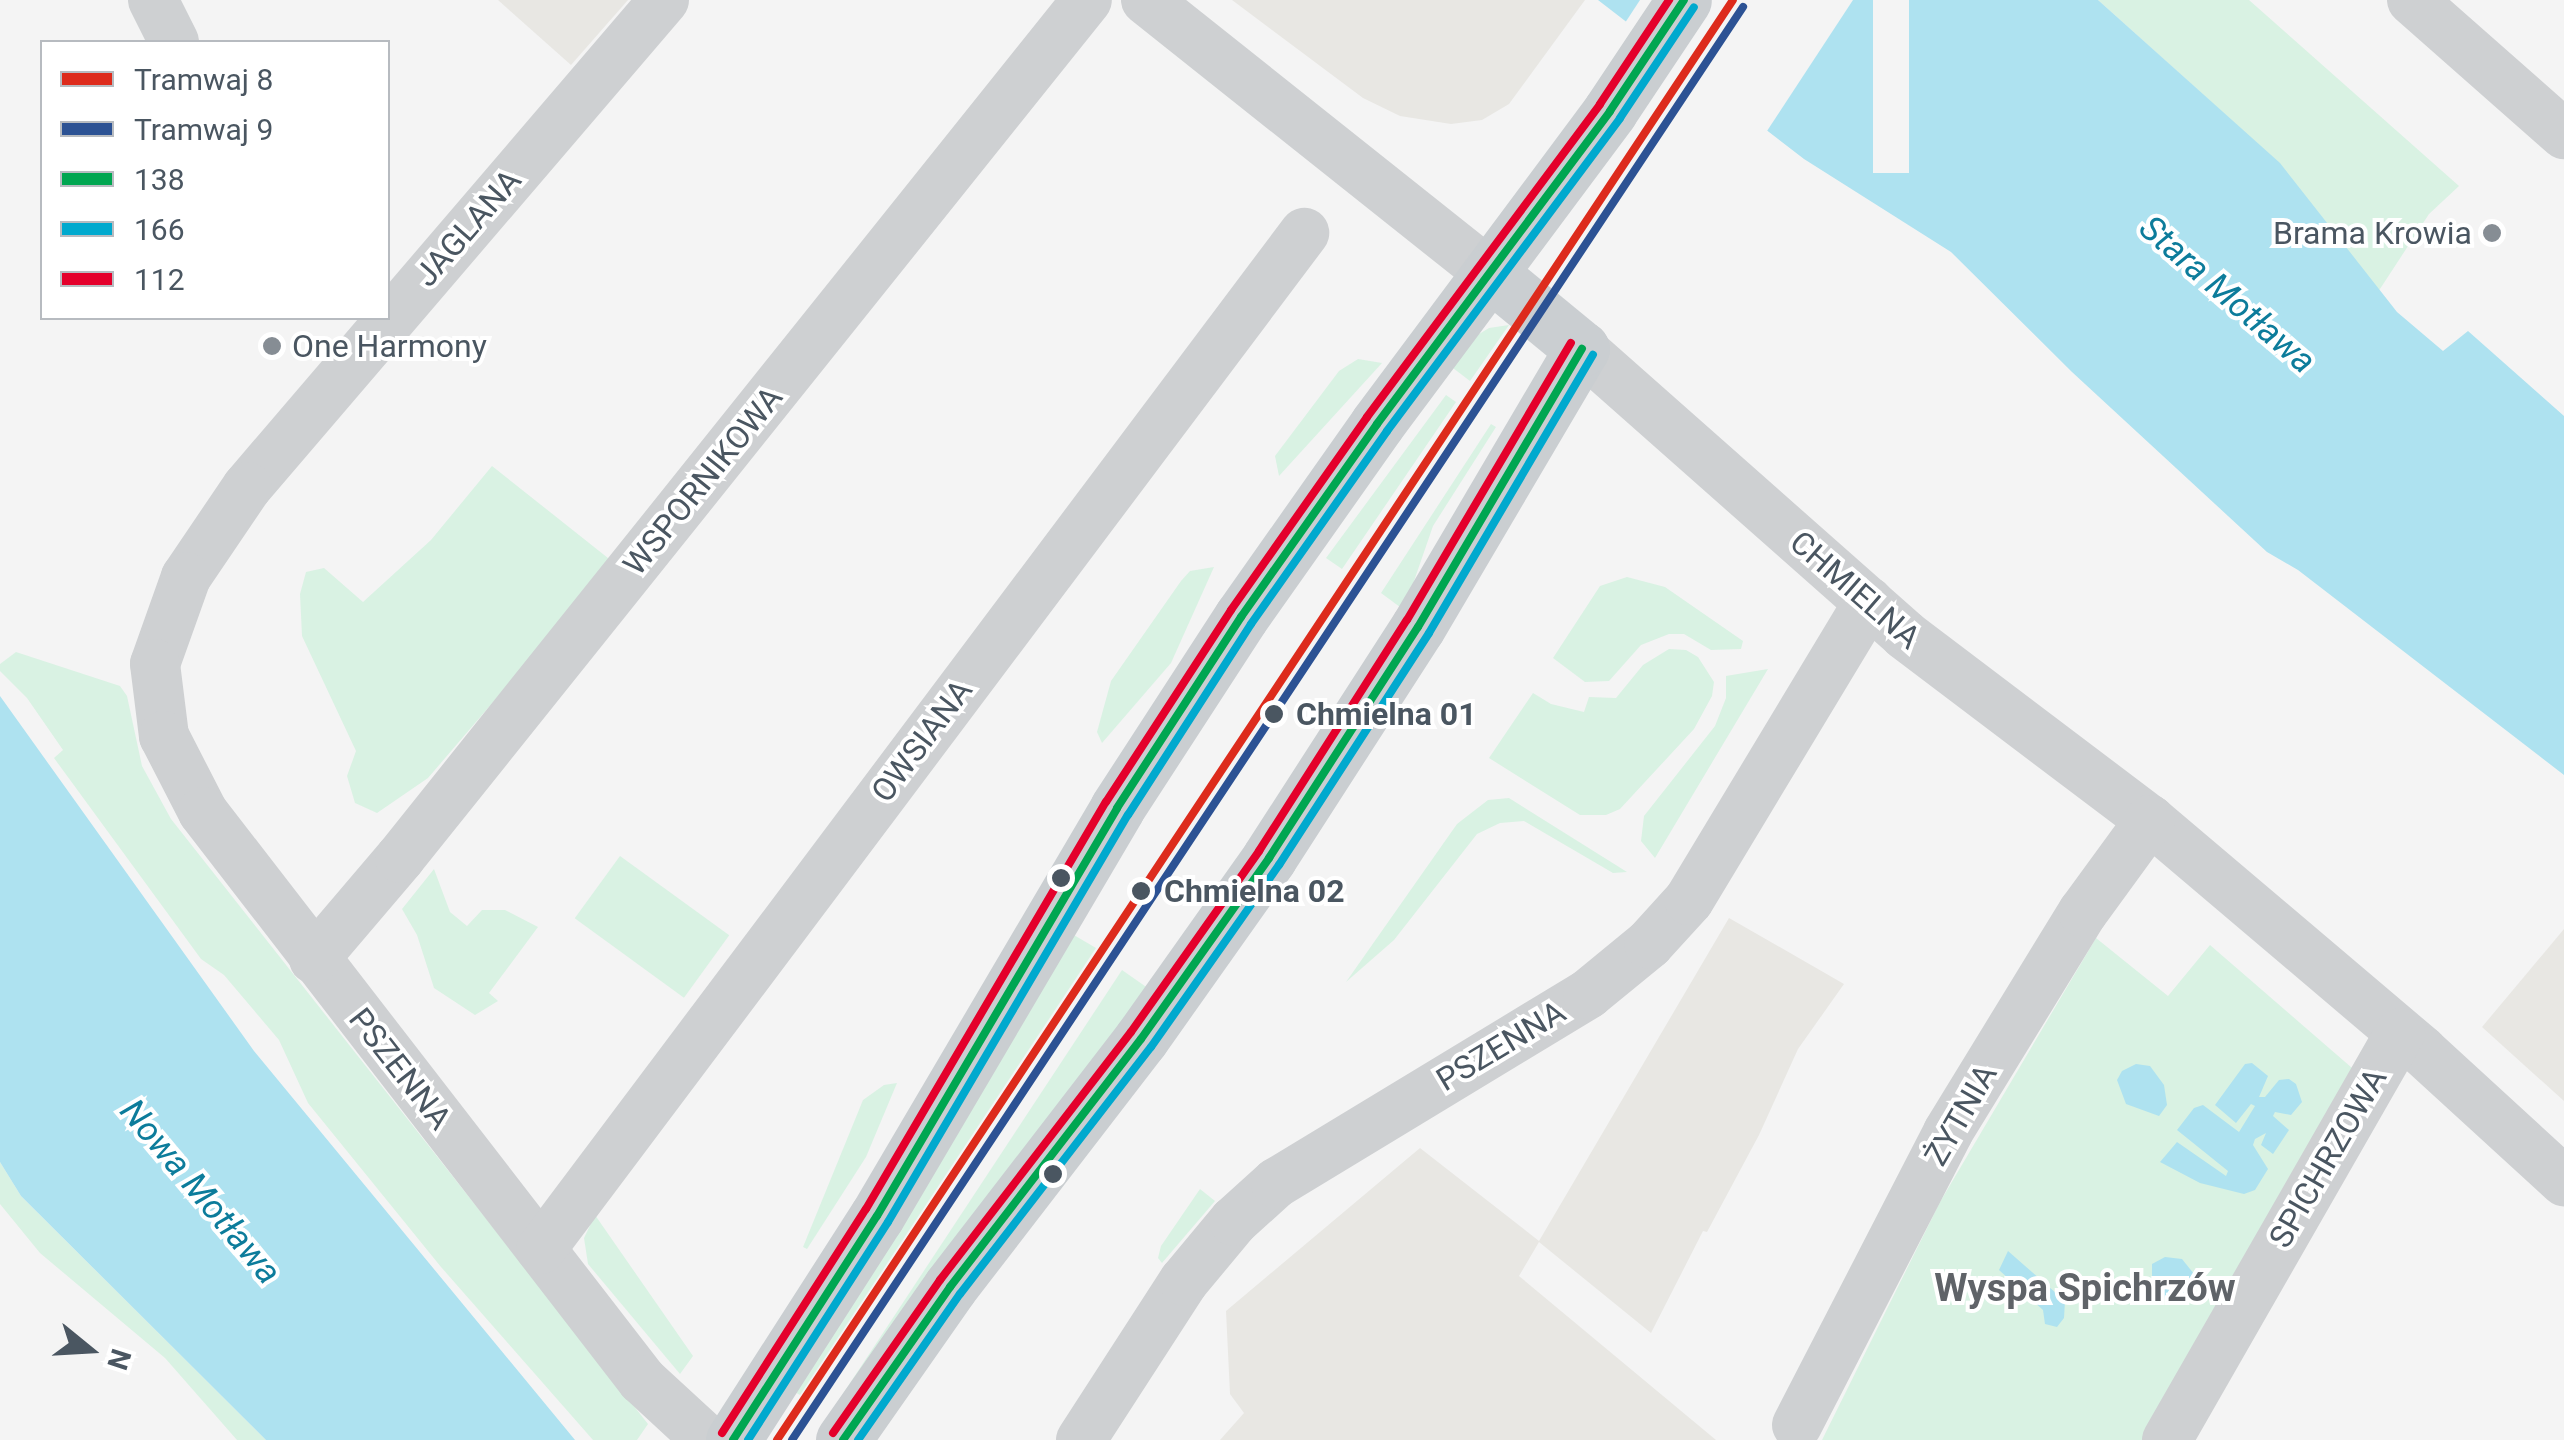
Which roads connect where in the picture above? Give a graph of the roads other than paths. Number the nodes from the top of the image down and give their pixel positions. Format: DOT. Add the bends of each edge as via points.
graph roads {
  1 [pos="153,0"];
  2 [pos="664,0"];
  3 [pos="1088,0"];
  4 [pos="1146,0"];
  5 [pos="1684,0"];
  6 [pos="2412,0"];
  7 [pos="173,40"];
  8 [pos="2564,134"];
  9 [pos="1304,233"];
  10 [pos="1491,274"];
  11 [pos="390,320"];
  12 [pos="390,320"];
  13 [pos="1582,349"];
  14 [pos="1868,602"];
  15 [pos="156,664"];
  16 [pos="2150,820"];
  17 [pos="314,959"];
  18 [pos="2400,1033"];
  19 [pos="2564,1181"];
  20 [pos="541,1249"];
  21 [pos="1797,1424"];
  22 [pos="847,1435"];
  23 [pos="707,1440"];
  24 [pos="733,1440"];
  25 [pos="1080,1440"];
  26 [pos="2167,1440"];
  1 -- 7 [label="street"];
  2 -- 11 [label="street, JAGLANA"];
  3 -- 17 [label="street, WSPORNIKOWA"];
  4 -- 10 [label="street, CHMIELNA"];
  5 -- 10 [label="main road"];
  6 -- 8 [label="street"];
  9 -- 20 [label="street, OWSIANA"];
  10 -- 13 [label="main road, CHMIELNA"];
  10 -- 24 [label="main road" via="1241,616 1117,808 877,1216"];
  12 -- 15 [label="street, JAGLANA" via="247,487 186,577"];
  13 -- 14 [label="street, CHMIELNA"];
  13 -- 22 [label="main road" via="1418,627 1269,858"];
  14 -- 16 [label="street, CHMIELNA"];
  14 -- 25 [label="street, PSZENNA" via="1689,900 1649,944 1588,994 1276,1183 1184,1281"];
  15 -- 17 [label="street, PSZENNA" via="157,705 175,764 203,812"];
  16 -- 18 [label="street, CHMIELNA"];
  16 -- 21 [label="street, ŻYTNIA" via="2083,912 1948,1132"];
  17 -- 20 [label="street, PSZENNA"];
  18 -- 19 [label="street, CHMIELNA"];
  18 -- 26 [label="street, SPICHRZOWA"];
  20 -- 23 [label="street, PSZENNA" via="642,1380"];
}
